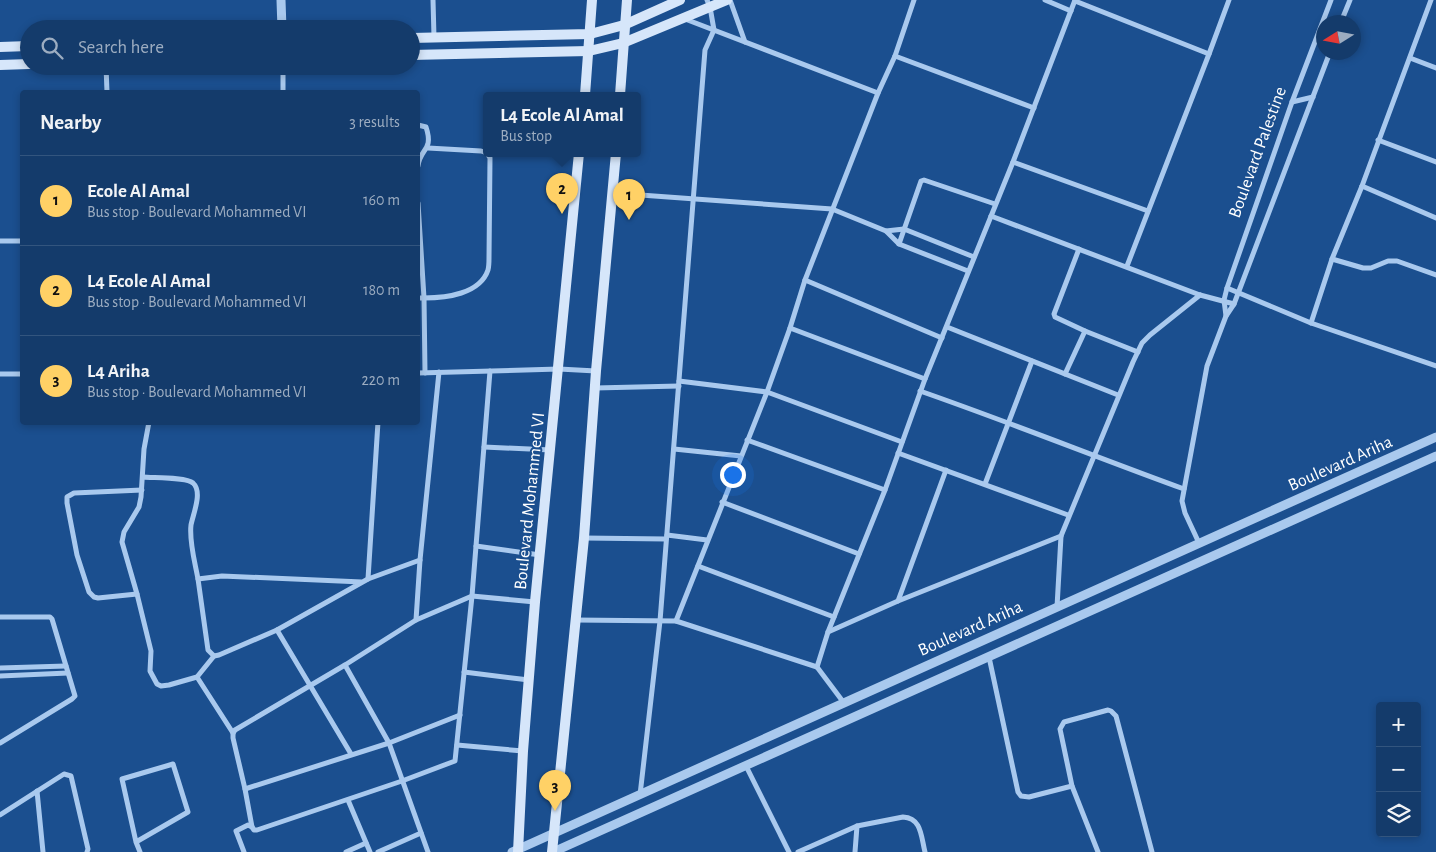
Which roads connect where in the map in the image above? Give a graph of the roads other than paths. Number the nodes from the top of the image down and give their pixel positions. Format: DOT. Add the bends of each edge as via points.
graph roads {
  1 [pos="281,0"];
  2 [pos="433,0"];
  3 [pos="592,0"];
  4 [pos="627,0"];
  5 [pos="680,0"];
  6 [pos="729,0"];
  7 [pos="914,0"];
  8 [pos="1045,0"];
  9 [pos="1075,0"];
  10 [pos="1229,0"];
  11 [pos="1331,0"];
  12 [pos="1350,0"];
  13 [pos="1431,0"];
  14 [pos="709,4"];
  15 [pos="1071,11"];
  16 [pos="1344,15"];
  17 [pos="683,18"];
  18 [pos="282,20"];
  19 [pos="624,25"];
  20 [pos="714,30"];
  21 [pos="590,34"];
  22 [pos="420,38"];
  23 [pos="434,38"];
  24 [pos="745,42"];
  25 [pos="623,43"];
  26 [pos="20,46"];
  27 [pos="0,47"];
  28 [pos="589,51"];
  29 [pos="1209,54"];
  30 [pos="420,55"];
  31 [pos="895,56"];
  32 [pos="1410,58"];
  33 [pos="1327,60"];
  34 [pos="20,64"];
  35 [pos="0,65"];
  36 [pos="1436,68"];
  37 [pos="106,75"];
  38 [pos="283,75"];
  39 [pos="107,90"];
  40 [pos="283,90"];
  41 [pos="584,92"];
  42 [pos="620,92"];
  43 [pos="878,93"];
  44 [pos="1313,97"];
  45 [pos="1292,102"];
  46 [pos="1034,108"];
  47 [pos="420,126"];
  48 [pos="1378,140"];
  49 [pos="428,148"];
  50 [pos="483,152"];
  51 [pos="489,157"];
  52 [pos="579,157"];
  53 [pos="616,157"];
  54 [pos="420,159"];
  55 [pos="1013,162"];
  56 [pos="1436,162"];
  57 [pos="1362,186"];
  58 [pos="613,193"];
  59 [pos="694,198"];
  60 [pos="995,204"];
  61 [pos="832,209"];
  62 [pos="1148,211"];
  63 [pos="991,216"];
  64 [pos="1436,218"];
  65 [pos="904,230"];
  66 [pos="886,231"];
  67 [pos="0,241"];
  68 [pos="20,241"];
  69 [pos="899,244"];
  70 [pos="1079,249"];
  71 [pos="420,255"];
  72 [pos="974,257"];
  73 [pos="1332,259"];
  74 [pos="1127,266"];
  75 [pos="968,271"];
  76 [pos="1436,275"];
  77 [pos="805,280"];
  78 [pos="1227,288"];
  79 [pos="1239,292"];
  80 [pos="1200,295"];
  81 [pos="420,298"];
  82 [pos="424,298"];
  83 [pos="1224,300"];
  84 [pos="1234,304"];
  85 [pos="1226,316"];
  86 [pos="1311,323"];
  87 [pos="947,327"];
  88 [pos="790,328"];
  89 [pos="1085,331"];
  90 [pos="942,338"];
  91 [pos="1138,352"];
  92 [pos="1032,361"];
  93 [pos="1436,366"];
  94 [pos="559,369"];
  95 [pos="490,371"];
  96 [pos="596,371"];
  97 [pos="439,372"];
  98 [pos="420,373"];
  99 [pos="426,373"];
  100 [pos="1,374"];
  101 [pos="20,374"];
  102 [pos="1065,374"];
  103 [pos="925,379"];
  104 [pos="679,384"];
  105 [pos="595,388"];
  106 [pos="920,391"];
  107 [pos="766,392"];
  108 [pos="1118,395"];
  109 [pos="1009,423"];
  110 [pos="148,425"];
  111 [pos="378,425"];
  112 [pos="1436,437"];
  113 [pos="747,440"];
  114 [pos="902,442"];
  115 [pos="484,447"];
  116 [pos="551,450"];
  117 [pos="674,450"];
  118 [pos="898,453"];
  119 [pos="741,456"];
  120 [pos="1436,456"];
  121 [pos="1094,457"];
  122 [pos="946,470"];
  123 [pos="143,477"];
  124 [pos="985,484"];
  125 [pos="142,490"];
  126 [pos="885,490"];
  127 [pos="1184,490"];
  128 [pos="722,502"];
  129 [pos="1068,515"];
  130 [pos="1061,536"];
  131 [pos="666,537"];
  132 [pos="584,538"];
  133 [pos="707,540"];
  134 [pos="1199,543"];
  135 [pos="476,546"];
  136 [pos="859,554"];
  137 [pos="540,555"];
  138 [pos="420,560"];
  139 [pos="698,566"];
  140 [pos="198,579"];
  141 [pos="365,580"];
  142 [pos="137,594"];
  143 [pos="472,596"];
  144 [pos="898,601"];
  145 [pos="535,602"];
  146 [pos="1057,607"];
  147 [pos="0,617"];
  148 [pos="834,617"];
  149 [pos="416,620"];
  150 [pos="575,620"];
  151 [pos="660,621"];
  152 [pos="676,621"];
  153 [pos="277,630"];
  154 [pos="828,632"];
  155 [pos="214,656"];
  156 [pos="989,657"];
  157 [pos="345,665"];
  158 [pos="66,666"];
  159 [pos="817,667"];
  160 [pos="0,668"];
  161 [pos="464,672"];
  162 [pos="68,673"];
  163 [pos="0,676"];
  164 [pos="197,677"];
  165 [pos="529,680"];
  166 [pos="309,686"];
  167 [pos="844,703"];
  168 [pos="460,716"];
  169 [pos="232,733"];
  170 [pos="0,743"];
  171 [pos="389,743"];
  172 [pos="457,745"];
  173 [pos="523,751"];
  174 [pos="351,754"];
  175 [pos="746,766"];
  176 [pos="402,781"];
  177 [pos="1072,786"];
  178 [pos="245,789"];
  179 [pos="37,792"];
  180 [pos="640,795"];
  181 [pos="348,800"];
  182 [pos="0,815"];
  183 [pos="857,826"];
  184 [pos="252,827"];
  185 [pos="421,833"];
  186 [pos="553,834"];
  187 [pos="136,842"];
  188 [pos="366,843"];
  189 [pos="516,851"];
  190 [pos="43,852"];
  191 [pos="87,852"];
  192 [pos="140,852"];
  193 [pos="244,852"];
  194 [pos="346,852"];
  195 [pos="370,852"];
  196 [pos="378,852"];
  197 [pos="428,852"];
  198 [pos="552,852"];
  199 [pos="789,852"];
  200 [pos="798,852"];
  201 [pos="855,852"];
  202 [pos="924,852"];
  203 [pos="1098,852"];
  204 [pos="1152,852"];
  1 -- 18 [label="street"];
  2 -- 23 [label="street"];
  3 -- 21 [label="main road"];
  4 -- 19 [label="main road"];
  5 -- 19 [label="main road"];
  6 -- 14 [label="main road"];
  6 -- 24 [label="street"];
  7 -- 31 [label="street"];
  8 -- 15 [label="street"];
  9 -- 15 [label="street"];
  9 -- 29 [label="street"];
  10 -- 29 [label="street"];
  11 -- 45 [label="street, Boulevard Palestine"];
  12 -- 16 [label="street"];
  13 -- 32 [label="street"];
  14 -- 17 [label="main road"];
  14 -- 20 [label="street"];
  15 -- 46 [label="street"];
  17 -- 20 [label="street"];
  17 -- 25 [label="main road"];
  19 -- 21 [label="main road"];
  19 -- 25 [label="main road"];
  20 -- 24 [label="street"];
  20 -- 59 [label="street" via="705,50"];
  21 -- 23 [label="main road"];
  21 -- 28 [label="main road"];
  22 -- 23 [label="main road"];
  24 -- 43 [label="street"];
  25 -- 28 [label="main road"];
  25 -- 42 [label="main road"];
  26 -- 27 [label="main road"];
  28 -- 30 [label="main road"];
  28 -- 41 [label="main road"];
  29 -- 62 [label="street"];
  31 -- 43 [label="street"];
  31 -- 46 [label="street"];
  32 -- 36 [label="street"];
  32 -- 48 [label="street"];
  33 -- 44 [label="street, Boulevard Palestine"];
  34 -- 35 [label="main road"];
  37 -- 39 [label="street"];
  38 -- 40 [label="street"];
  43 -- 61 [label="street"];
  44 -- 45 [label="street"];
  44 -- 79 [label="street, Boulevard Palestine"];
  45 -- 78 [label="street, Boulevard Palestine"];
  46 -- 55 [label="street"];
  47 -- 49 [label="street" via="426,127"];
  48 -- 56 [label="street"];
  48 -- 57 [label="street"];
  49 -- 50 [label="street"];
  49 -- 54 [label="street"];
  51 -- 82 [label="street" via="488,271 475,286 453,296"];
  52 -- 94 [label="main road, Boulevard Mohammed VI"];
  53 -- 58 [label="main road"];
  55 -- 60 [label="street"];
  55 -- 62 [label="street"];
  57 -- 64 [label="street"];
  57 -- 73 [label="street"];
  58 -- 59 [label="street"];
  58 -- 96 [label="main road"];
  59 -- 61 [label="street"];
  59 -- 104 [label="street"];
  60 -- 63 [label="street"];
  60 -- 65 [label="street" via="924,180"];
  61 -- 66 [label="street"];
  61 -- 77 [label="street"];
  62 -- 74 [label="street"];
  63 -- 70 [label="street"];
  63 -- 72 [label="street"];
  65 -- 66 [label="street"];
  65 -- 69 [label="street"];
  65 -- 72 [label="street"];
  66 -- 69 [label="street"];
  67 -- 68 [label="street"];
  69 -- 75 [label="street"];
  70 -- 74 [label="street"];
  70 -- 89 [label="street" via="1054,314"];
  71 -- 82 [label="street"];
  72 -- 75 [label="street"];
  73 -- 76 [label="street" via="1364,268 1398,261"];
  73 -- 86 [label="street"];
  74 -- 80 [label="street"];
  75 -- 87 [label="street"];
  77 -- 88 [label="street"];
  77 -- 90 [label="street"];
  78 -- 79 [label="street"];
  78 -- 83 [label="street, Boulevard Palestine"];
  79 -- 84 [label="street, Boulevard Palestine"];
  79 -- 86 [label="street"];
  80 -- 83 [label="street"];
  80 -- 91 [label="street" via="1150,335"];
  81 -- 82 [label="street"];
  82 -- 99 [label="street"];
  83 -- 84 [label="street"];
  83 -- 85 [label="street, Boulevard Palestine"];
  84 -- 85 [label="street, Boulevard Palestine"];
  85 -- 127 [label="street, Boulevard Palestine" via="1206,366"];
  86 -- 93 [label="street"];
  87 -- 90 [label="street"];
  87 -- 92 [label="street"];
  88 -- 103 [label="street"];
  88 -- 107 [label="street"];
  89 -- 91 [label="street"];
  89 -- 102 [label="street"];
  90 -- 103 [label="street"];
  91 -- 108 [label="street"];
  92 -- 102 [label="street"];
  92 -- 109 [label="street"];
  94 -- 95 [label="street"];
  94 -- 96 [label="street"];
  94 -- 116 [label="main road, Boulevard Mohammed VI"];
  95 -- 97 [label="street"];
  95 -- 115 [label="street"];
  96 -- 105 [label="main road"];
  97 -- 99 [label="street"];
  97 -- 138 [label="street"];
  98 -- 99 [label="street"];
  100 -- 101 [label="street"];
  102 -- 108 [label="street"];
  103 -- 106 [label="street"];
  104 -- 105 [label="street"];
  104 -- 107 [label="street"];
  104 -- 117 [label="street"];
  105 -- 132 [label="main road"];
  106 -- 109 [label="street"];
  106 -- 114 [label="street"];
  107 -- 113 [label="street"];
  107 -- 114 [label="street"];
  108 -- 121 [label="street"];
  109 -- 121 [label="street"];
  109 -- 124 [label="street"];
  110 -- 123 [label="street"];
  111 -- 141 [label="street"];
  112 -- 134 [label="street, Boulevard Ariha"];
  113 -- 119 [label="street"];
  113 -- 126 [label="street"];
  114 -- 118 [label="street"];
  115 -- 116 [label="street"];
  115 -- 135 [label="street"];
  116 -- 137 [label="main road, Boulevard Mohammed VI"];
  117 -- 119 [label="street"];
  117 -- 131 [label="street"];
  118 -- 122 [label="street"];
  118 -- 126 [label="street"];
  119 -- 128 [label="street"];
  120 -- 156 [label="street, Boulevard Ariha"];
  121 -- 127 [label="street"];
  121 -- 129 [label="street"];
  122 -- 124 [label="street"];
  122 -- 144 [label="street"];
  123 -- 125 [label="street"];
  123 -- 140 [label="street" via="186,480 197,489 191,532"];
  124 -- 129 [label="street"];
  125 -- 142 [label="street" via="139,507 124,532 122,542"];
  125 -- 142 [label="street" via="74,493 70,494 67,502 77,555 89,592 98,598"];
  126 -- 136 [label="street"];
  127 -- 134 [label="street, Boulevard Palestine" via="1185,513"];
  128 -- 133 [label="street"];
  128 -- 136 [label="street"];
  129 -- 130 [label="street"];
  130 -- 144 [label="street"];
  130 -- 146 [label="street"];
  131 -- 132 [label="street"];
  131 -- 133 [label="street"];
  131 -- 151 [label="street"];
  132 -- 150 [label="main road"];
  133 -- 139 [label="street"];
  134 -- 146 [label="street, Boulevard Ariha"];
  135 -- 137 [label="street"];
  135 -- 143 [label="street"];
  136 -- 148 [label="street"];
  137 -- 145 [label="main road, Boulevard Mohammed VI"];
  138 -- 141 [label="street"];
  138 -- 149 [label="street"];
  139 -- 148 [label="street"];
  139 -- 152 [label="street"];
  140 -- 141 [label="street" via="222,576"];
  140 -- 155 [label="street" via="208,650"];
  141 -- 153 [label="street"];
  142 -- 164 [label="street" via="151,651 150,671 157,684 169,685"];
  143 -- 145 [label="street"];
  143 -- 149 [label="street"];
  143 -- 161 [label="street"];
  144 -- 154 [label="street"];
  145 -- 165 [label="main road, Boulevard Mohammed VI"];
  146 -- 167 [label="street, Boulevard Ariha"];
  147 -- 158 [label="street" via="50,617"];
  148 -- 154 [label="street"];
  149 -- 157 [label="street"];
  150 -- 151 [label="street"];
  150 -- 186 [label="main road"];
  151 -- 152 [label="street"];
  151 -- 180 [label="street"];
  152 -- 159 [label="street"];
  153 -- 155 [label="street"];
  153 -- 166 [label="street"];
  154 -- 159 [label="street"];
  155 -- 164 [label="street"];
  156 -- 175 [label="street, Boulevard Ariha"];
  156 -- 177 [label="street" via="1018,792 1029,798"];
  157 -- 166 [label="street"];
  157 -- 171 [label="street"];
  158 -- 160 [label="street"];
  158 -- 162 [label="street"];
  159 -- 167 [label="street"];
  161 -- 165 [label="street"];
  161 -- 168 [label="street"];
  162 -- 163 [label="street"];
  162 -- 170 [label="street" via="76,696"];
  164 -- 169 [label="street"];
  165 -- 173 [label="main road, Boulevard Mohammed VI"];
  166 -- 169 [label="street"];
  166 -- 174 [label="street"];
  167 -- 180 [label="street, Boulevard Ariha"];
  168 -- 171 [label="street"];
  168 -- 172 [label="street"];
  169 -- 178 [label="street"];
  171 -- 174 [label="street"];
  171 -- 176 [label="street"];
  172 -- 173 [label="street"];
  172 -- 176 [label="street" via="455,761"];
  173 -- 189 [label="main road, Boulevard Mohammed VI"];
  174 -- 178 [label="street"];
  175 -- 198 [label="street, Boulevard Ariha"];
  175 -- 199 [label="street"];
  176 -- 181 [label="street"];
  176 -- 185 [label="street"];
  177 -- 203 [label="street"];
  177 -- 204 [label="street" via="1060,735 1061,725 1069,720 1111,711 1116,716"];
  178 -- 184 [label="street"];
  179 -- 182 [label="street"];
  179 -- 190 [label="street"];
  179 -- 191 [label="street" via="64,774 71,776"];
  180 -- 186 [label="street, Boulevard Ariha"];
  181 -- 184 [label="street" via="257,830"];
  181 -- 188 [label="street"];
  183 -- 200 [label="street"];
  183 -- 201 [label="street"];
  183 -- 202 [label="street" via="910,817 919,827"];
  184 -- 193 [label="street" via="248,825 236,831"];
  185 -- 196 [label="street"];
  185 -- 197 [label="street"];
  186 -- 189 [label="street, Boulevard Ariha"];
  186 -- 198 [label="main road"];
  187 -- 187 [label="street" via="188,812 173,764 122,778"];
  187 -- 192 [label="street"];
  188 -- 194 [label="street"];
  188 -- 195 [label="street"];
}
